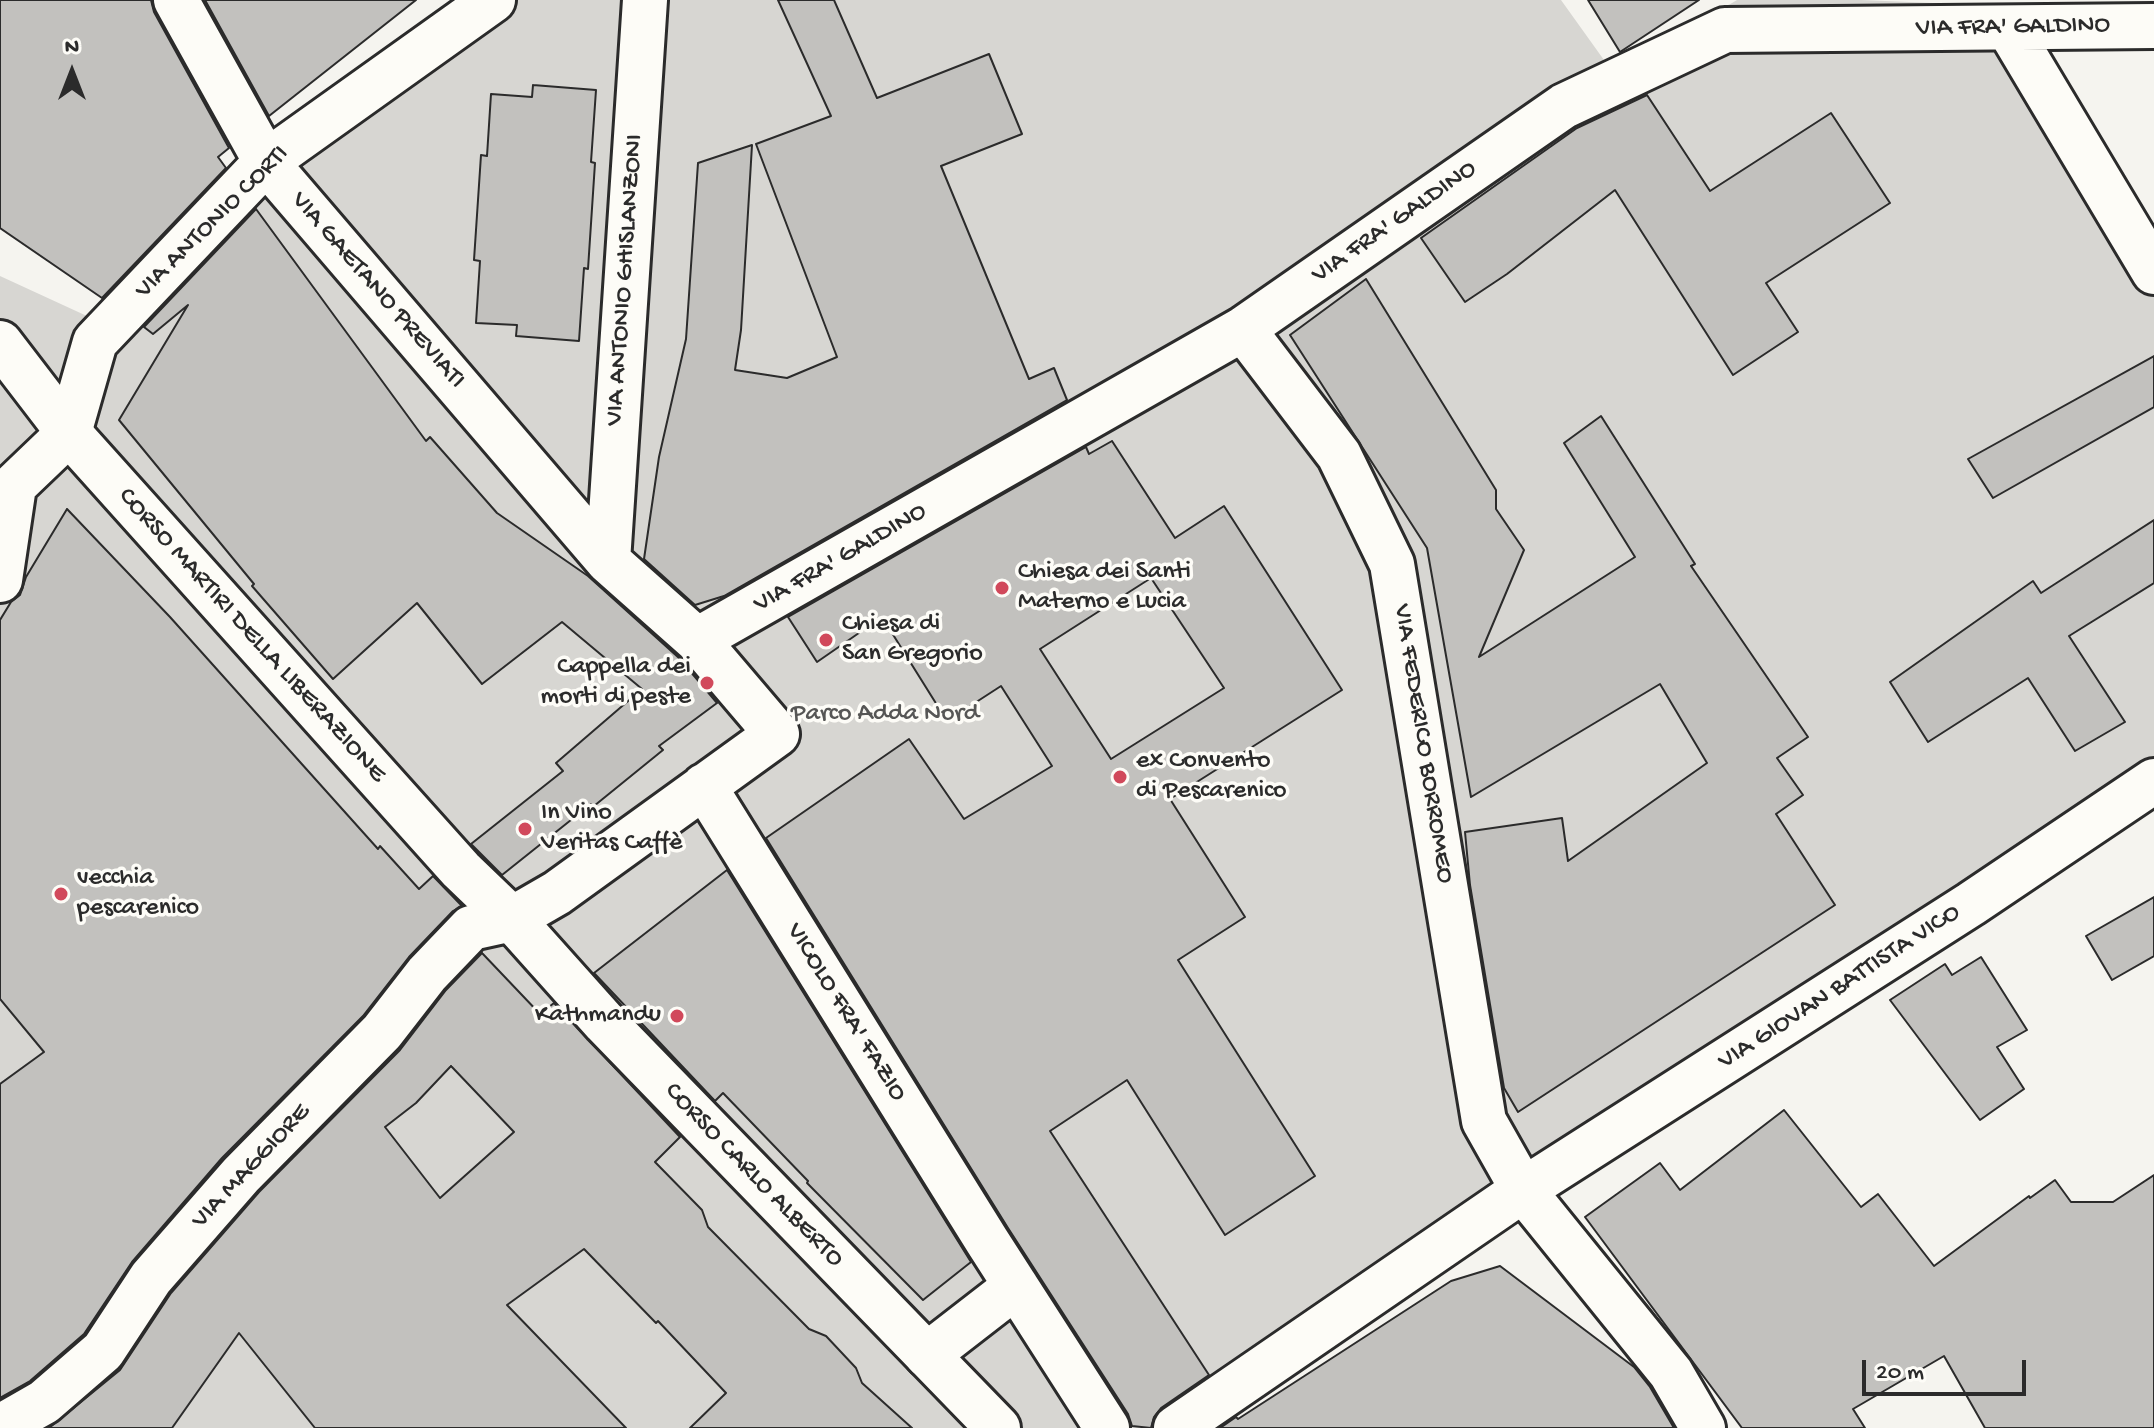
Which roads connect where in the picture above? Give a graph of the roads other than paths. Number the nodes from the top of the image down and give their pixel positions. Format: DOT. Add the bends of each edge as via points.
graph roads {
  1 [pos="176,0"];
  2 [pos="493,0"];
  3 [pos="645,0"];
  4 [pos="2154,26"];
  5 [pos="2009,29"];
  6 [pos="266,162"];
  7 [pos="2154,272"];
  8 [pos="1243,329"];
  9 [pos="0,343"];
  10 [pos="69,433"];
  11 [pos="7,492"];
  12 [pos="608,561"];
  13 [pos="0,580"];
  14 [pos="697,640"];
  15 [pos="2154,781"];
  16 [pos="704,786"];
  17 [pos="512,919"];
  18 [pos="1523,1190"];
  19 [pos="1016,1286"];
  20 [pos="927,1355"];
  21 [pos="0,1427"];
  22 [pos="998,1428"];
  23 [pos="1107,1428"];
  24 [pos="1176,1428"];
  25 [pos="1703,1428"];
  1 -- 6 [label="street, VIA GAETANO PREVIATI"];
  2 -- 6 [label="street, VIA ANTONIO CORTI"];
  3 -- 12 [label="street, VIA ANTONIO GHISLANZONI"];
  4 -- 5 [label="street, VIA FRA' GALDINO"];
  5 -- 7 [label="street"];
  5 -- 8 [label="street, VIA FRA' GALDINO" via="1725,30 1564,106"];
  6 -- 10 [label="street, VIA ANTONIO CORTI" via="95,342"];
  6 -- 12 [label="street, VIA GAETANO PREVIATI"];
  8 -- 14 [label="street, VIA FRA' GALDINO"];
  8 -- 18 [label="street, VIA FEDERICO BORROMEO" via="1339,455 1392,564 1484,1121"];
  9 -- 10 [label="street, CORSO MARTIRI DELLA LIBERAZIONE"];
  10 -- 11 [label="street"];
  10 -- 17 [label="street, CORSO MARTIRI DELLA LIBERAZIONE" via="461,870"];
  11 -- 13 [label="street"];
  12 -- 14 [label="street, VIA GAETANO PREVIATI"];
  14 -- 16 [label="street, VIA GAETANO PREVIATI" via="777,734"];
  15 -- 18 [label="street, VIA GIOVAN BATTISTA VICO"];
  16 -- 17 [label="street, VIA MAGGIORE" via="573,882"];
  16 -- 19 [label="street, VICOLO FRA' FAZIO"];
  17 -- 20 [label="street, CORSO CARLO ALBERTO" via="593,1011"];
  17 -- 21 [label="street, VIA MAGGIORE" via="471,928 382,1032 241,1175 151,1278 103,1351 44,1402"];
  18 -- 24 [label="street"];
  18 -- 25 [label="street, VIA FEDERICO BORROMEO" via="1671,1373"];
  19 -- 20 [label="street"];
  19 -- 23 [label="street, VICOLO FRA' FAZIO"];
  20 -- 22 [label="street, CORSO CARLO ALBERTO"];
}
